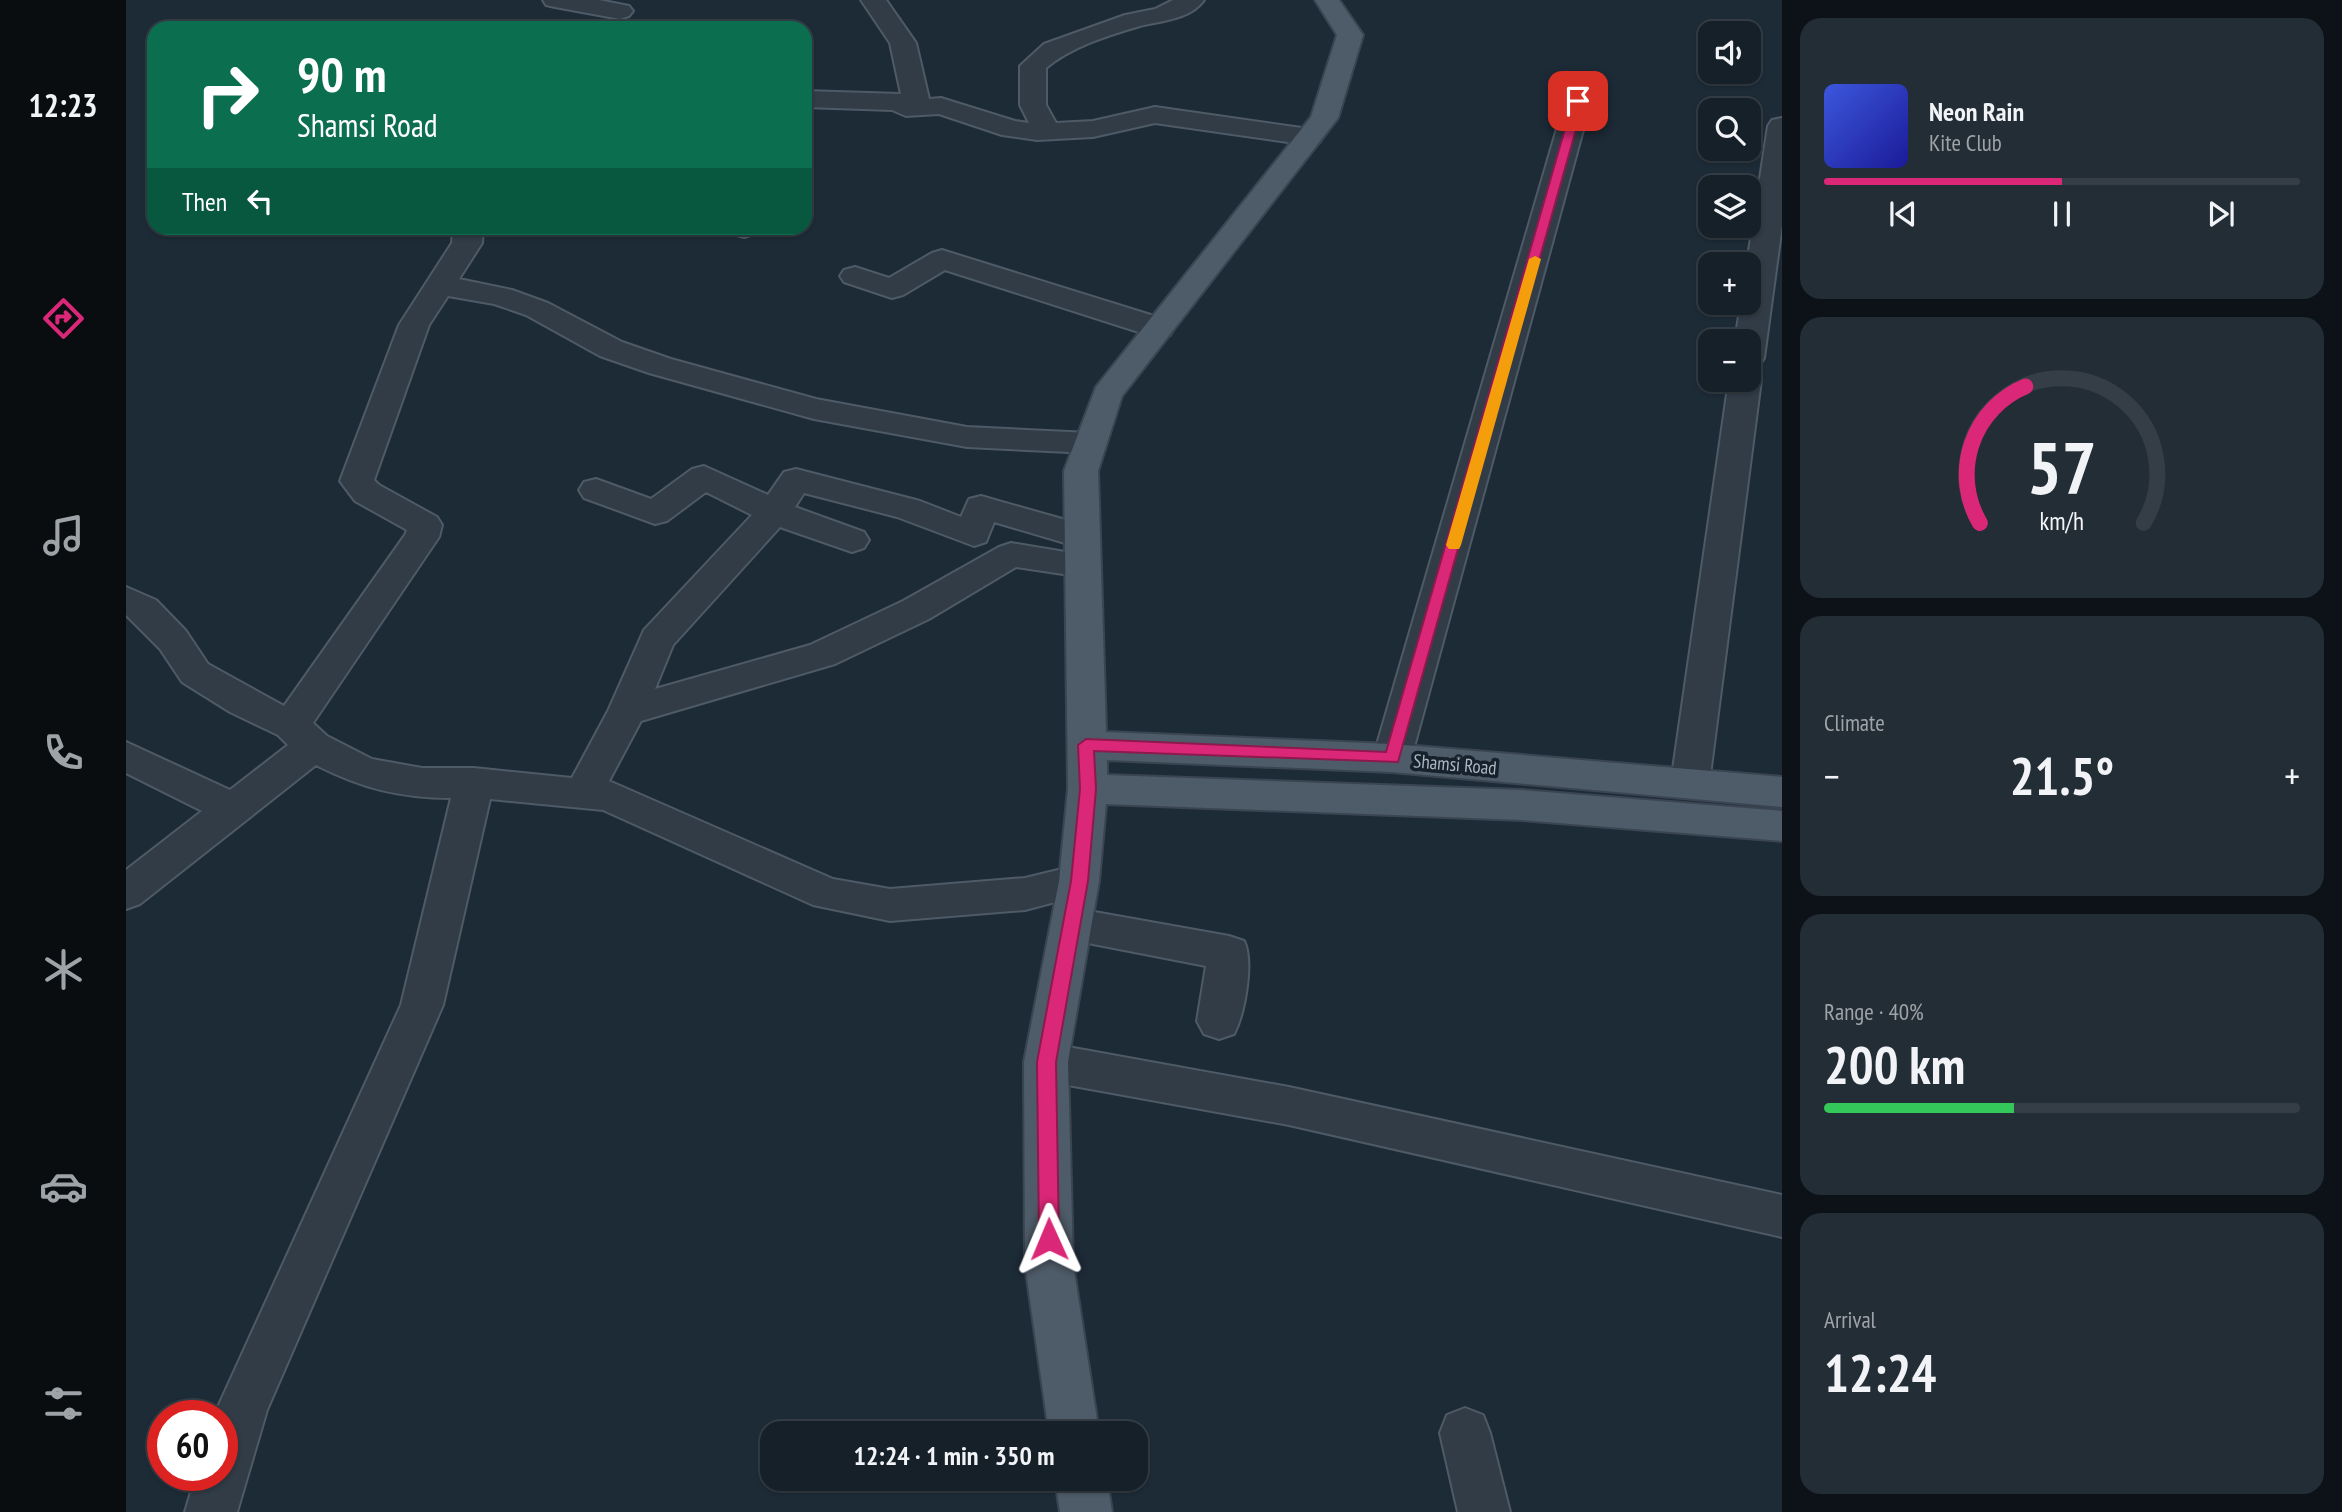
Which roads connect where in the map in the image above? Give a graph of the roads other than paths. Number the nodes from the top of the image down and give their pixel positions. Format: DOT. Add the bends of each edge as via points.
graph roads {
  1 [pos="555,0"];
  2 [pos="873,0"];
  3 [pos="1192,0"];
  4 [pos="1327,0"];
  5 [pos="620,11"];
  6 [pos="812,99"];
  7 [pos="1578,101"];
  8 [pos="917,107"];
  9 [pos="1782,125"];
  10 [pos="1047,131"];
  11 [pos="1309,137"];
  12 [pos="468,235"];
  13 [pos="855,276"];
  14 [pos="440,285"];
  15 [pos="1159,328"];
  16 [pos="1752,329"];
  17 [pos="1743,392"];
  18 [pos="1090,443"];
  19 [pos="596,490"];
  20 [pos="775,512"];
  21 [pos="852,540"];
  22 [pos="1083,550"];
  23 [pos="126,599"];
  24 [pos="627,710"];
  25 [pos="302,735"];
  26 [pos="1086,745"];
  27 [pos="126,756"];
  28 [pos="1392,758"];
  29 [pos="474,783"];
  30 [pos="1690,783"];
  31 [pos="1088,789"];
  32 [pos="1782,792"];
  33 [pos="583,793"];
  34 [pos="231,808"];
  35 [pos="1782,826"];
  36 [pos="1079,881"];
  37 [pos="126,893"];
  38 [pos="1072,925"];
  39 [pos="1219,1020"];
  40 [pos="1046,1062"];
  41 [pos="1782,1216"];
  42 [pos="1072,1421"];
  43 [pos="238,1425"];
  44 [pos="1465,1433"];
  45 [pos="217,1491"];
  46 [pos="1083,1491"];
  47 [pos="211,1512"];
  48 [pos="1086,1512"];
  49 [pos="1484,1512"];
  1 -- 5 [label="street"];
  2 -- 8 [label="street" via="903,43"];
  3 -- 10 [label="street" via="1162,15 1091,34 1042,55 1033,66 1033,105"];
  4 -- 11 [label="main road" via="1350,35 1324,118"];
  6 -- 8 [label="street" via="900,102 906,108"];
  7 -- 28 [label="street"];
  8 -- 10 [label="street" via="941,106 1012,129"];
  9 -- 16 [label="street"];
  10 -- 11 [label="street" via="1093,129 1155,115"];
  11 -- 15 [label="main road"];
  12 -- 14 [label="street"];
  13 -- 15 [label="street" via="892,289 942,259"];
  14 -- 18 [label="street" via="501,296 537,309 611,349 814,409 967,437"];
  14 -- 25 [label="street" via="414,325 357,481 368,493 425,525 422,537"];
  15 -- 18 [label="main road" via="1107,394"];
  17 -- 30 [label="street"];
  18 -- 22 [label="main road" via="1081,471"];
  19 -- 20 [label="street" via="655,513 704,477"];
  20 -- 21 [label="street"];
  20 -- 22 [label="street" via="796,481 908,509 974,534 981,507"];
  20 -- 24 [label="street" via="657,639"];
  22 -- 24 [label="street" via="1011,555 916,610 822,655"];
  22 -- 26 [label="main road"];
  23 -- 25 [label="street" via="143,609 173,640 195,673"];
  24 -- 33 [label="street"];
  25 -- 29 [label="street" via="364,772 422,783"];
  25 -- 34 [label="street"];
  26 -- 28 [label="main road, Shamsi Road"];
  26 -- 31 [label="main road"];
  27 -- 34 [label="street"];
  28 -- 30 [label="main road, Shamsi Road"];
  29 -- 33 [label="street"];
  29 -- 43 [label="street" via="422,1005"];
  30 -- 32 [label="main road, Shamsi Road"];
  31 -- 35 [label="main road, Shamsi Road" via="1391,797"];
  31 -- 36 [label="main road"];
  33 -- 36 [label="street" via="608,796 827,894 890,905 1026,894"];
  34 -- 37 [label="street"];
  36 -- 38 [label="main road"];
  38 -- 39 [label="street" via="1229,953"];
  38 -- 40 [label="main road"];
  40 -- 41 [label="street" via="1289,1106"];
  40 -- 42 [label="main road" via="1049,1264"];
  44 -- 49 [label="street"];
  45 -- 47 [label="street"];
  46 -- 48 [label="main road"];
}
